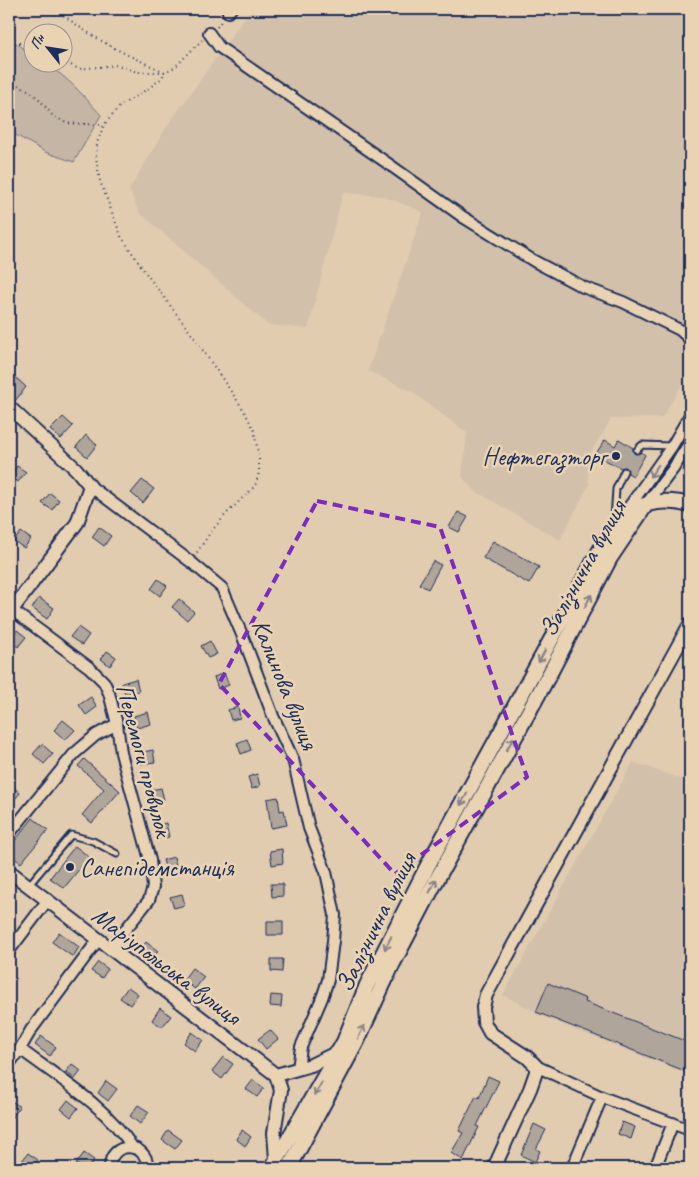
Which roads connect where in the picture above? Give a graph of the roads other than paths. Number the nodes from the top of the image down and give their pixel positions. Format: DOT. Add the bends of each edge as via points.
graph roads {
  1 [pos="209,34"];
  2 [pos="690,339"];
  3 [pos="9,407"];
  4 [pos="690,415"];
  5 [pos="690,442"];
  6 [pos="672,446"];
  7 [pos="637,450"];
  8 [pos="624,470"];
  9 [pos="90,486"];
  10 [pos="647,503"];
  11 [pos="690,505"];
  12 [pos="616,525"];
  13 [pos="10,612"];
  14 [pos="690,624"];
  15 [pos="117,724"];
  16 [pos="9,834"];
  17 [pos="117,854"];
  18 [pos="9,871"];
  19 [pos="28,886"];
  20 [pos="47,902"];
  21 [pos="98,940"];
  22 [pos="110,949"];
  23 [pos="9,951"];
  24 [pos="20,1049"];
  25 [pos="338,1052"];
  26 [pos="9,1064"];
  27 [pos="536,1066"];
  28 [pos="298,1068"];
  29 [pos="276,1075"];
  30 [pos="602,1097"];
  31 [pos="673,1123"];
  32 [pos="690,1130"];
  33 [pos="133,1148"];
  34 [pos="274,1164"];
  35 [pos="110,1168"];
  36 [pos="148,1168"];
  37 [pos="290,1168"];
  38 [pos="494,1168"];
  39 [pos="572,1168"];
  40 [pos="655,1168"];
  1 -- 2 [label="street" via="219,47 463,217 534,261 583,287 624,302 680,330"];
  3 -- 9 [label="street, Калинова вулиця" via="76,468"];
  4 -- 6 [label="street"];
  5 -- 10 [label="street"];
  6 -- 7 [label="lane" via="642,445"];
  6 -- 12 [label="street, one-way"];
  8 -- 12 [label="lane" via="616,488"];
  9 -- 13 [label="street" via="77,523"];
  9 -- 28 [label="street, Калинова вулиця" via="222,588 293,759 335,915 331,962 322,998 301,1047"];
  10 -- 11 [label="main road" via="669,501"];
  10 -- 12 [label="main road, Залізнична вулиця"];
  37 -- 10 [label="main road, Залізнична вулиця, one-way" via="357,1042 441,870 610,558"];
  12 -- 25 [label="main road, Залізнична вулиця, one-way" via="427,867 367,985"];
  13 -- 15 [label="street, Перемоги провулок" via="90,668 104,682"];
  14 -- 27 [label="street" via="486,995 484,1022 490,1033"];
  15 -- 16 [label="street" via="96,735 74,754"];
  15 -- 22 [label="street, Перемоги провулок" via="121,753 150,860 153,887 149,900"];
  17 -- 19 [label="lane" via="93,841 71,835"];
  18 -- 19 [label="street, Маріупольська вулиця"];
  19 -- 20 [label="street, Маріупольська вулиця"];
  20 -- 21 [label="street, Маріупольська вулиця"];
  20 -- 23 [label="street"];
  21 -- 22 [label="street, Маріупольська вулиця"];
  21 -- 24 [label="street"];
  22 -- 29 [label="street, Маріупольська вулиця"];
  24 -- 26 [label="street"];
  24 -- 33 [label="street" via="101,1110 122,1130"];
  25 -- 28 [label="street"];
  25 -- 34 [label="main road, Залізнична вулиця, one-way"];
  27 -- 30 [label="street"];
  27 -- 38 [label="street" via="530,1089"];
  28 -- 29 [label="street"];
  29 -- 34 [label="street" via="281,1090 274,1133"];
  30 -- 31 [label="street"];
  30 -- 39 [label="street"];
  31 -- 32 [label="street"];
  31 -- 40 [label="street"];
  33 -- 35 [label="street" via="118,1151"];
  33 -- 36 [label="street" via="143,1153"];
}
